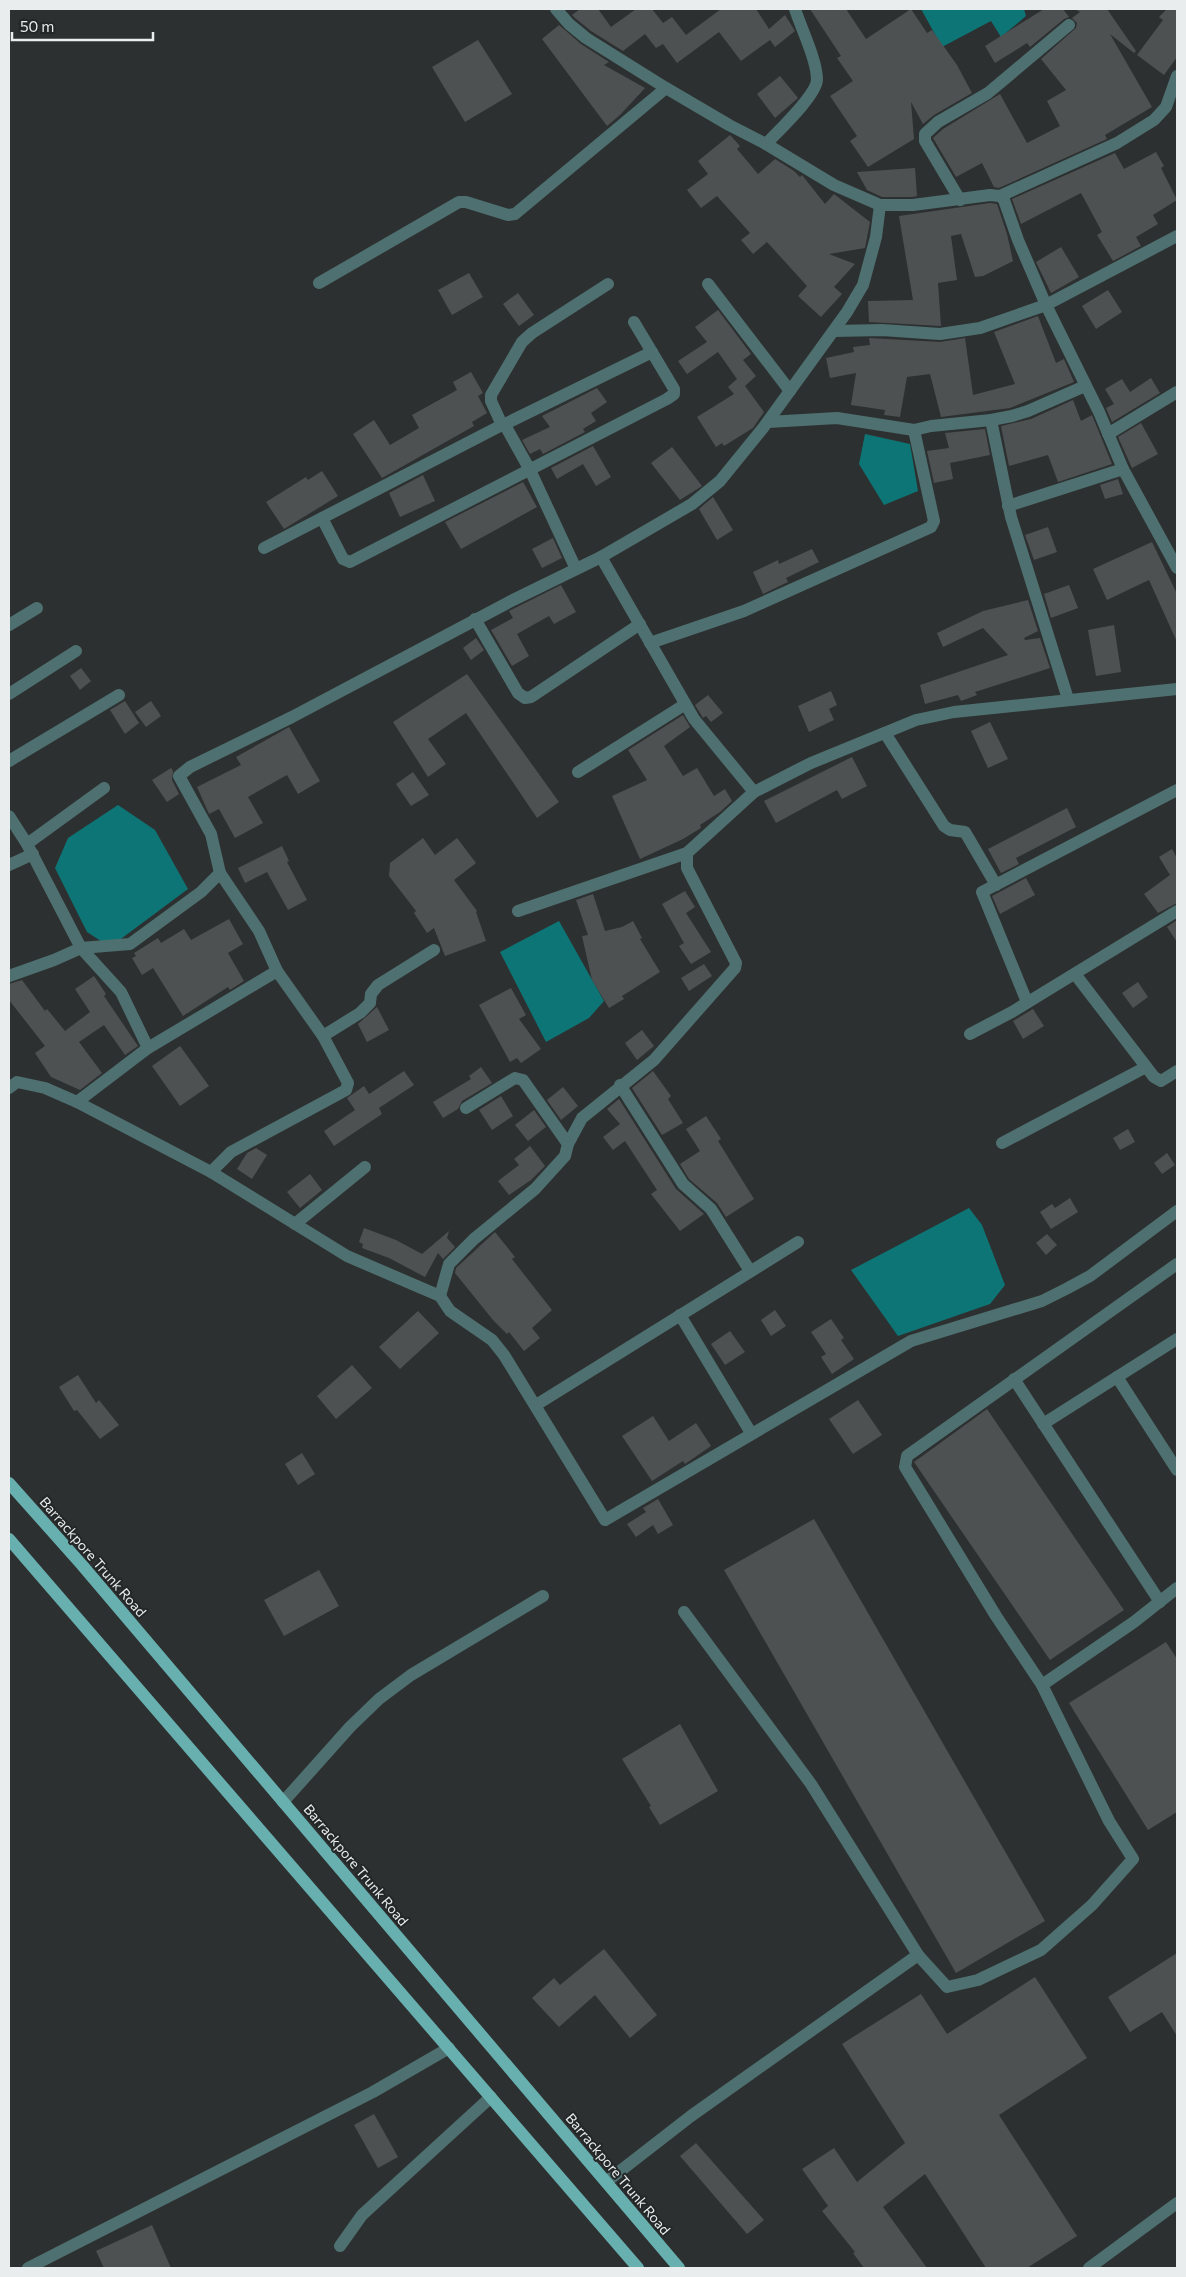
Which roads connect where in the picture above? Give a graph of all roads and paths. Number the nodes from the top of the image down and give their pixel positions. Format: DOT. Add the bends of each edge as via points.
graph roads {
  1 [pos="556,9"];
  2 [pos="794,9"];
  3 [pos="1069,25"];
  4 [pos="1177,76"];
  5 [pos="666,88"];
  6 [pos="766,144"];
  7 [pos="1000,196"];
  8 [pos="960,200"];
  9 [pos="880,204"];
  10 [pos="1177,236"];
  11 [pos="319,283"];
  12 [pos="608,284"];
  13 [pos="708,284"];
  14 [pos="1046,305"];
  15 [pos="634,322"];
  16 [pos="834,331"];
  17 [pos="652,352"];
  18 [pos="1085,386"];
  19 [pos="790,392"];
  20 [pos="1177,392"];
  21 [pos="990,420"];
  22 [pos="768,422"];
  23 [pos="503,425"];
  24 [pos="914,430"];
  25 [pos="1108,434"];
  26 [pos="1122,469"];
  27 [pos="530,470"];
  28 [pos="1008,506"];
  29 [pos="322,518"];
  30 [pos="264,548"];
  31 [pos="601,557"];
  32 [pos="1177,568"];
  33 [pos="576,570"];
  34 [pos="37,608"];
  35 [pos="475,619"];
  36 [pos="640,624"];
  37 [pos="9,625"];
  38 [pos="650,643"];
  39 [pos="76,651"];
  40 [pos="1177,689"];
  41 [pos="9,694"];
  42 [pos="118,695"];
  43 [pos="1068,699"];
  44 [pos="684,706"];
  45 [pos="885,733"];
  46 [pos="9,761"];
  47 [pos="578,772"];
  48 [pos="104,788"];
  49 [pos="1177,790"];
  50 [pos="754,792"];
  51 [pos="9,816"];
  52 [pos="30,849"];
  53 [pos="687,853"];
  54 [pos="9,865"];
  55 [pos="220,873"];
  56 [pos="996,885"];
  57 [pos="518,911"];
  58 [pos="1177,911"];
  59 [pos="82,948"];
  60 [pos="434,950"];
  61 [pos="276,971"];
  62 [pos="1075,974"];
  63 [pos="9,976"];
  64 [pos="1027,1002"];
  65 [pos="970,1034"];
  66 [pos="323,1036"];
  67 [pos="148,1048"];
  68 [pos="1146,1067"];
  69 [pos="1177,1071"];
  70 [pos="620,1085"];
  71 [pos="9,1088"];
  72 [pos="77,1102"];
  73 [pos="466,1108"];
  74 [pos="568,1144"];
  75 [pos="1002,1144"];
  76 [pos="364,1167"];
  77 [pos="211,1172"];
  78 [pos="1177,1212"];
  79 [pos="295,1224"];
  80 [pos="798,1242"];
  81 [pos="1177,1264"];
  82 [pos="750,1271"];
  83 [pos="440,1296"];
  84 [pos="680,1315"];
  85 [pos="1177,1340"];
  86 [pos="1117,1377"];
  87 [pos="1014,1379"];
  88 [pos="536,1405"];
  89 [pos="1043,1424"];
  90 [pos="751,1434"];
  91 [pos="1177,1470"];
  92 [pos="9,1483"];
  93 [pos="9,1540"];
  94 [pos="1177,1588"];
  95 [pos="543,1596"];
  96 [pos="1160,1602"];
  97 [pos="684,1612"];
  98 [pos="1042,1685"];
  99 [pos="283,1802"];
  100 [pos="918,1955"];
  101 [pos="449,2048"];
  102 [pos="491,2097"];
  103 [pos="606,2182"];
  104 [pos="1177,2203"];
  105 [pos="340,2246"];
  106 [pos="28,2268"];
  107 [pos="638,2268"];
  108 [pos="679,2268"];
  109 [pos="1089,2268"];
  1 -- 5 [label="street" via="586,38"];
  2 -- 6 [label="street" via="817,80 811,94"];
  3 -- 8 [label="street" via="988,93 938,122 925,134 924,141"];
  4 -- 7 [label="street" via="1166,107 1154,120 1117,143"];
  5 -- 6 [label="street"];
  5 -- 11 [label="street" via="515,214 459,202"];
  6 -- 9 [label="street" via="834,185"];
  7 -- 8 [label="street"];
  7 -- 14 [label="street"];
  8 -- 9 [label="street" via="913,205"];
  9 -- 16 [label="street" via="876,237 863,285"];
  10 -- 14 [label="street"];
  12 -- 23 [label="street" via="522,342 491,395"];
  13 -- 19 [label="street"];
  14 -- 16 [label="street" via="967,331 940,334"];
  14 -- 18 [label="street"];
  15 -- 17 [label="street"];
  16 -- 19 [label="street"];
  17 -- 23 [label="street"];
  17 -- 27 [label="street" via="674,394"];
  18 -- 21 [label="street" via="1028,411"];
  18 -- 25 [label="street"];
  19 -- 22 [label="street"];
  20 -- 25 [label="street"];
  21 -- 24 [label="street"];
  21 -- 28 [label="street"];
  22 -- 24 [label="street" via="837,418"];
  22 -- 31 [label="street" via="720,481 692,504"];
  23 -- 27 [label="street"];
  23 -- 29 [label="street"];
  24 -- 38 [label="street" via="934,522 931,527 744,611"];
  25 -- 26 [label="street"];
  26 -- 28 [label="street"];
  26 -- 32 [label="street"];
  27 -- 29 [label="street" via="350,562 343,559"];
  27 -- 33 [label="street"];
  28 -- 43 [label="street"];
  29 -- 30 [label="street"];
  31 -- 33 [label="street"];
  31 -- 36 [label="street"];
  33 -- 35 [label="street"];
  34 -- 37 [label="street"];
  35 -- 36 [label="street" via="518,693 525,698"];
  35 -- 55 [label="street" via="190,767 179,776 211,834"];
  36 -- 38 [label="street"];
  38 -- 44 [label="street"];
  39 -- 41 [label="street"];
  40 -- 43 [label="street"];
  42 -- 46 [label="street"];
  43 -- 45 [label="street" via="934,716"];
  44 -- 47 [label="street"];
  44 -- 50 [label="street"];
  45 -- 50 [label="street" via="811,763"];
  45 -- 56 [label="street" via="944,826 948,830 965,832"];
  48 -- 52 [label="street"];
  49 -- 56 [label="street"];
  50 -- 53 [label="street"];
  51 -- 52 [label="street"];
  52 -- 54 [label="street"];
  52 -- 59 [label="street"];
  53 -- 57 [label="street"];
  53 -- 70 [label="street" via="687,868 736,959 735,968 654,1060"];
  55 -- 59 [label="street" via="201,892 130,944"];
  55 -- 61 [label="street" via="259,931"];
  56 -- 64 [label="street" via="981,894"];
  58 -- 62 [label="street"];
  59 -- 63 [label="street"];
  59 -- 67 [label="street" via="121,992"];
  60 -- 66 [label="street" via="378,985 371,994 370,1003"];
  61 -- 66 [label="street"];
  61 -- 67 [label="street"];
  62 -- 64 [label="street"];
  62 -- 68 [label="street"];
  64 -- 65 [label="street"];
  66 -- 77 [label="street" via="348,1083 346,1090 231,1152"];
  67 -- 72 [label="street"];
  68 -- 69 [label="street" via="1159,1081"];
  68 -- 75 [label="street"];
  70 -- 74 [label="street" via="582,1118"];
  70 -- 82 [label="street" via="683,1184 711,1209"];
  71 -- 72 [label="street" via="17,1082 45,1088"];
  72 -- 77 [label="street"];
  73 -- 74 [label="street" via="515,1078 523,1080"];
  74 -- 83 [label="street" via="565,1156 534,1189 474,1238 449,1264"];
  76 -- 79 [label="street"];
  77 -- 79 [label="street"];
  78 -- 90 [label="street" via="1090,1276 1066,1289 1042,1301 911,1341"];
  79 -- 83 [label="street" via="347,1256"];
  80 -- 82 [label="street"];
  81 -- 87 [label="street"];
  82 -- 84 [label="street"];
  83 -- 88 [label="street" via="450,1311 492,1340"];
  84 -- 88 [label="street"];
  84 -- 90 [label="street"];
  85 -- 86 [label="street"];
  86 -- 89 [label="street"];
  86 -- 91 [label="street"];
  87 -- 89 [label="street"];
  87 -- 98 [label="street" via="907,1456 904,1463 991,1608"];
  88 -- 90 [label="street" via="605,1520"];
  89 -- 96 [label="street"];
  92 -- 99 [label="main road, Barrackpore Trunk Road"];
  93 -- 101 [label="main road"];
  94 -- 96 [label="street"];
  95 -- 99 [label="street" via="411,1675 379,1699"];
  96 -- 98 [label="street"];
  97 -- 100 [label="street" via="811,1784"];
  98 -- 100 [label="street" via="1108,1821 1133,1859 1092,1905 1041,1950 978,1980 947,1987"];
  99 -- 103 [label="main road, Barrackpore Trunk Road"];
  100 -- 103 [label="street" via="691,2116"];
  101 -- 102 [label="main road"];
  101 -- 106 [label="street" via="373,2092"];
  102 -- 105 [label="street" via="362,2215"];
  102 -- 107 [label="main road"];
  103 -- 108 [label="main road, Barrackpore Trunk Road"];
  104 -- 109 [label="street"];
}
